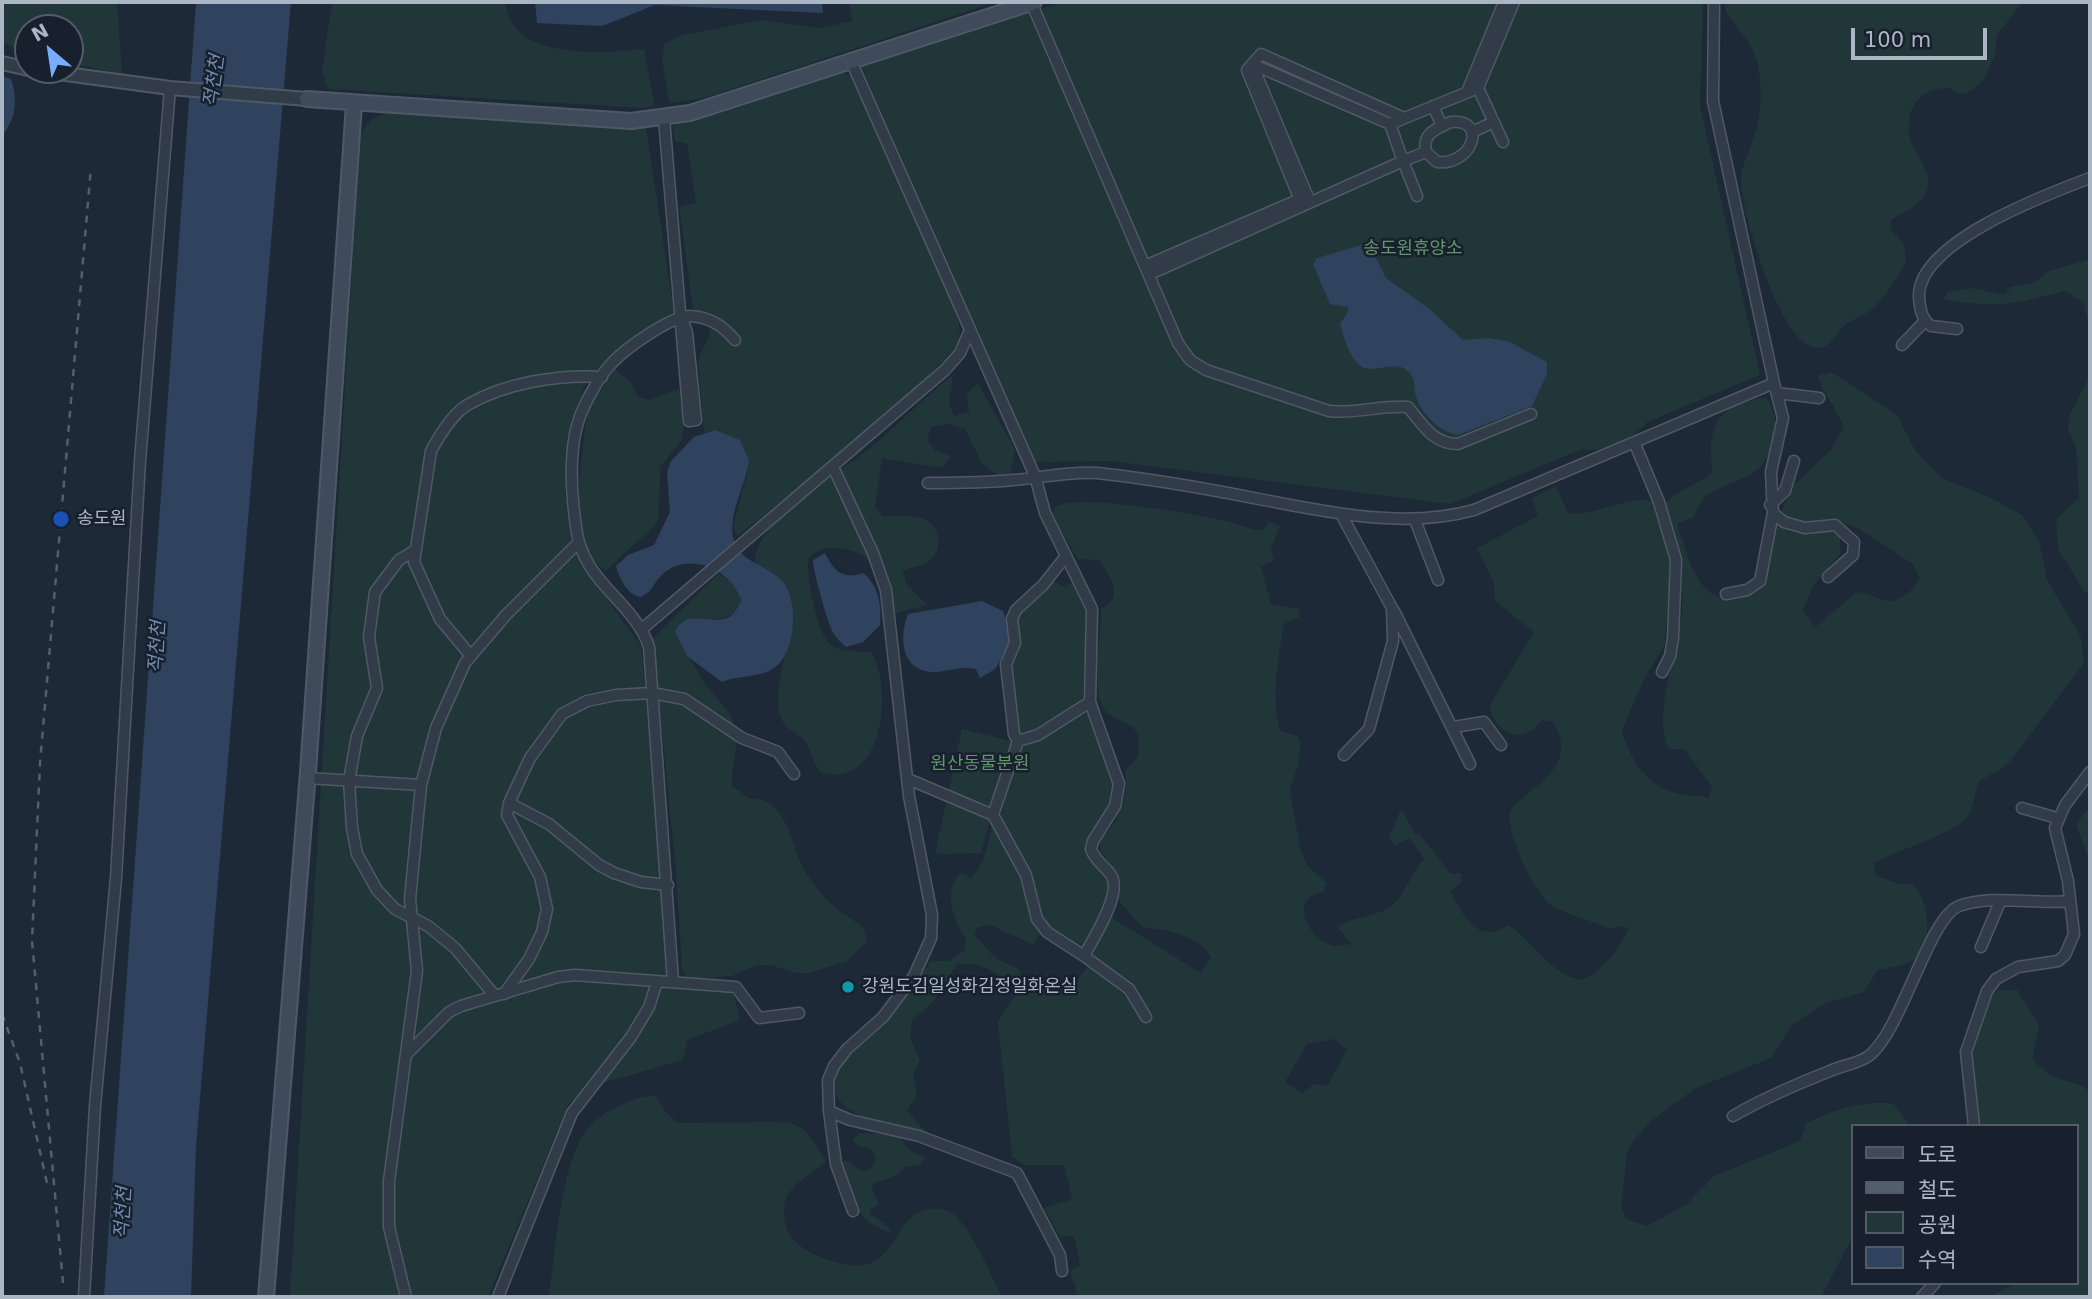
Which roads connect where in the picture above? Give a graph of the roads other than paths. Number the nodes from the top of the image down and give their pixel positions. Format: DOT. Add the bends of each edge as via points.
graph roads {
  1 [pos="1032,2"];
  2 [pos="1504,2"];
  3 [pos="1514,2"];
  4 [pos="1714,2"];
  5 [pos="851,61"];
  6 [pos="1252,64"];
  7 [pos="84,76"];
  8 [pos="172,88"];
  9 [pos="1478,88"];
  10 [pos="1467,92"];
  11 [pos="304,99"];
  12 [pos="354,104"];
  13 [pos="1433,106"];
  14 [pos="664,118"];
  15 [pos="1404,118"];
  16 [pos="1494,122"];
  17 [pos="1390,124"];
  18 [pos="1442,126"];
  19 [pos="1472,132"];
  20 [pos="1503,142"];
  21 [pos="1426,152"];
  22 [pos="1403,161"];
  23 [pos="2090,178"];
  24 [pos="1417,196"];
  25 [pos="1305,201"];
  26 [pos="1148,270"];
  27 [pos="682,317"];
  28 [pos="1925,321"];
  29 [pos="1957,329"];
  30 [pos="970,330"];
  31 [pos="735,340"];
  32 [pos="1902,345"];
  33 [pos="602,377"];
  34 [pos="1775,388"];
  35 [pos="1819,398"];
  36 [pos="1531,414"];
  37 [pos="1635,444"];
  38 [pos="1794,461"];
  39 [pos="833,467"];
  40 [pos="1035,475"];
  41 [pos="928,483"];
  42 [pos="1771,509"];
  43 [pos="1340,514"];
  44 [pos="1415,520"];
  45 [pos="578,543"];
  46 [pos="414,551"];
  47 [pos="1066,556"];
  48 [pos="1828,577"];
  49 [pos="1438,580"];
  50 [pos="1726,594"];
  51 [pos="1392,608"];
  52 [pos="641,630"];
  53 [pos="471,656"];
  54 [pos="1662,672"];
  55 [pos="652,693"];
  56 [pos="1090,702"];
  57 [pos="1454,727"];
  58 [pos="1369,729"];
  59 [pos="1018,741"];
  60 [pos="1501,744"];
  61 [pos="1366,746"];
  62 [pos="1344,755"];
  63 [pos="1470,764"];
  64 [pos="2090,772"];
  65 [pos="794,774"];
  66 [pos="307,778"];
  67 [pos="908,779"];
  68 [pos="349,781"];
  69 [pos="421,785"];
  70 [pos="509,803"];
  71 [pos="2022,808"];
  72 [pos="993,815"];
  73 [pos="2057,818"];
  74 [pos="668,885"];
  75 [pos="2070,901"];
  76 [pos="2000,902"];
  77 [pos="412,919"];
  78 [pos="1981,947"];
  79 [pos="1084,956"];
  80 [pos="673,981"];
  81 [pos="657,982"];
  82 [pos="499,995"];
  83 [pos="799,1013"];
  84 [pos="1146,1017"];
  85 [pos="406,1055"];
  86 [pos="830,1111"];
  87 [pos="1733,1116"];
  88 [pos="1974,1124"];
  89 [pos="853,1211"];
  90 [pos="1062,1271"];
  91 [pos="84,1297"];
  92 [pos="266,1297"];
  93 [pos="405,1297"];
  94 [pos="498,1297"];
  1 -- 5 [label="main road"];
  1 -- 26 [label="street"];
  2 -- 10 [label="street"];
  3 -- 9 [label="street"];
  4 -- 34 [label="street" via="1713,101"];
  5 -- 14 [label="main road"];
  5 -- 30 [label="street"];
  6 -- 15 [label="street" via="1261,54"];
  6 -- 17 [label="street"];
  6 -- 25 [label="street"];
  7 -- 8 [label="street"];
  8 -- 11 [label="street"];
  8 -- 91 [label="street" via="140,461 116,878 95,1106"];
  9 -- 10 [label="street"];
  9 -- 16 [label="street"];
  10 -- 13 [label="street"];
  11 -- 12 [label="main road"];
  12 -- 14 [label="main road" via="631,121"];
  12 -- 66 [label="main road"];
  13 -- 15 [label="street"];
  13 -- 18 [label="street"];
  14 -- 27 [label="street"];
  15 -- 17 [label="street"];
  16 -- 19 [label="street"];
  16 -- 20 [label="street"];
  17 -- 22 [label="street"];
  18 -- 19 [label="street" via="1461,122"];
  18 -- 21 [label="street" via="1429,133"];
  19 -- 21 [label="street" via="1472,147 1458,163 1437,162"];
  21 -- 22 [label="street"];
  22 -- 24 [label="street"];
  22 -- 25 [label="street"];
  23 -- 28 [label="street" via="1991,220 1962,239 1923,279 1919,291"];
  25 -- 26 [label="street"];
  26 -- 36 [label="street" via="1178,343 1190,360 1206,370 1329,411 1408,407 1434,438 1446,443 1458,444"];
  27 -- 27 [label="street" via="687,333 696,421 689,421"];
  27 -- 31 [label="street" via="712,321"];
  27 -- 33 [label="street" via="624,352"];
  28 -- 29 [label="street"];
  28 -- 32 [label="street"];
  30 -- 39 [label="street" via="960,353 945,370"];
  30 -- 40 [label="street"];
  33 -- 45 [label="street" via="582,411 576,437 573,487"];
  33 -- 46 [label="street" via="511,387 466,405 431,451"];
  34 -- 35 [label="street"];
  34 -- 37 [label="street"];
  34 -- 42 [label="street" via="1783,418 1771,471"];
  37 -- 44 [label="street" via="1474,510"];
  37 -- 54 [label="street" via="1676,560 1673,638"];
  38 -- 42 [label="street" via="1785,491"];
  39 -- 52 [label="street"];
  39 -- 67 [label="street" via="886,590"];
  40 -- 41 [label="street"];
  40 -- 43 [label="street" via="1093,473 1146,479"];
  40 -- 47 [label="street" via="1045,513"];
  42 -- 48 [label="street" via="1784,522 1805,528 1835,524 1854,542 1853,555"];
  42 -- 50 [label="street" via="1760,581 1747,590"];
  43 -- 44 [label="street"];
  43 -- 51 [label="street"];
  44 -- 49 [label="street"];
  45 -- 52 [label="street" via="588,565"];
  45 -- 53 [label="street"];
  46 -- 53 [label="street" via="414,562 440,618"];
  46 -- 68 [label="street" via="399,559 375,592 369,636 377,688 357,736"];
  47 -- 56 [label="street" via="1092,609"];
  47 -- 59 [label="street" via="1012,620 1015,643 1006,664"];
  51 -- 57 [label="street"];
  51 -- 58 [label="street" via="1392,641"];
  52 -- 55 [label="street" via="649,647"];
  53 -- 69 [label="street" via="436,727"];
  55 -- 65 [label="street" via="684,699 742,738 778,752"];
  55 -- 70 [label="street" via="587,701 562,714 530,758"];
  55 -- 74 [label="street"];
  56 -- 59 [label="street"];
  56 -- 79 [label="street" via="1119,790 1115,806 1093,841 1093,856 1111,875 1110,907"];
  57 -- 60 [label="street" via="1484,722"];
  57 -- 63 [label="street"];
  58 -- 61 [label="street"];
  58 -- 62 [label="street"];
  59 -- 72 [label="street"];
  64 -- 73 [label="street"];
  66 -- 68 [label="street"];
  66 -- 92 [label="main road"];
  67 -- 72 [label="street"];
  67 -- 86 [label="street" via="916,842 929,892 931,938 900,995 834,1066 828,1080"];
  68 -- 69 [label="street"];
  68 -- 77 [label="street" via="352,828 366,874 395,909"];
  69 -- 77 [label="street"];
  70 -- 74 [label="street" via="549,824 614,873"];
  70 -- 82 [label="street" via="508,815 540,877 547,909 529,959"];
  71 -- 73 [label="street"];
  72 -- 79 [label="street" via="1026,875 1037,919 1047,932"];
  73 -- 75 [label="street" via="2055,828"];
  74 -- 80 [label="street"];
  75 -- 76 [label="street"];
  75 -- 88 [label="street" via="2074,934 2065,955 2047,964 2018,967 1996,979 1987,991 1966,1052"];
  76 -- 78 [label="street"];
  76 -- 87 [label="street" via="1956,907 1939,924 1907,995 1870,1055 1780,1091"];
  77 -- 82 [label="street" via="455,948"];
  77 -- 85 [label="street" via="417,971"];
  79 -- 84 [label="street" via="1129,989"];
  80 -- 81 [label="street"];
  80 -- 83 [label="street" via="736,987 759,1018"];
  81 -- 82 [label="street" via="575,975"];
  81 -- 94 [label="street" via="631,1037 572,1113"];
  82 -- 85 [label="street" via="449,1012"];
  85 -- 93 [label="street" via="389,1181 389,1227"];
  86 -- 89 [label="street" via="836,1164"];
  86 -- 90 [label="street" via="919,1136 1017,1172 1060,1255"];
}
